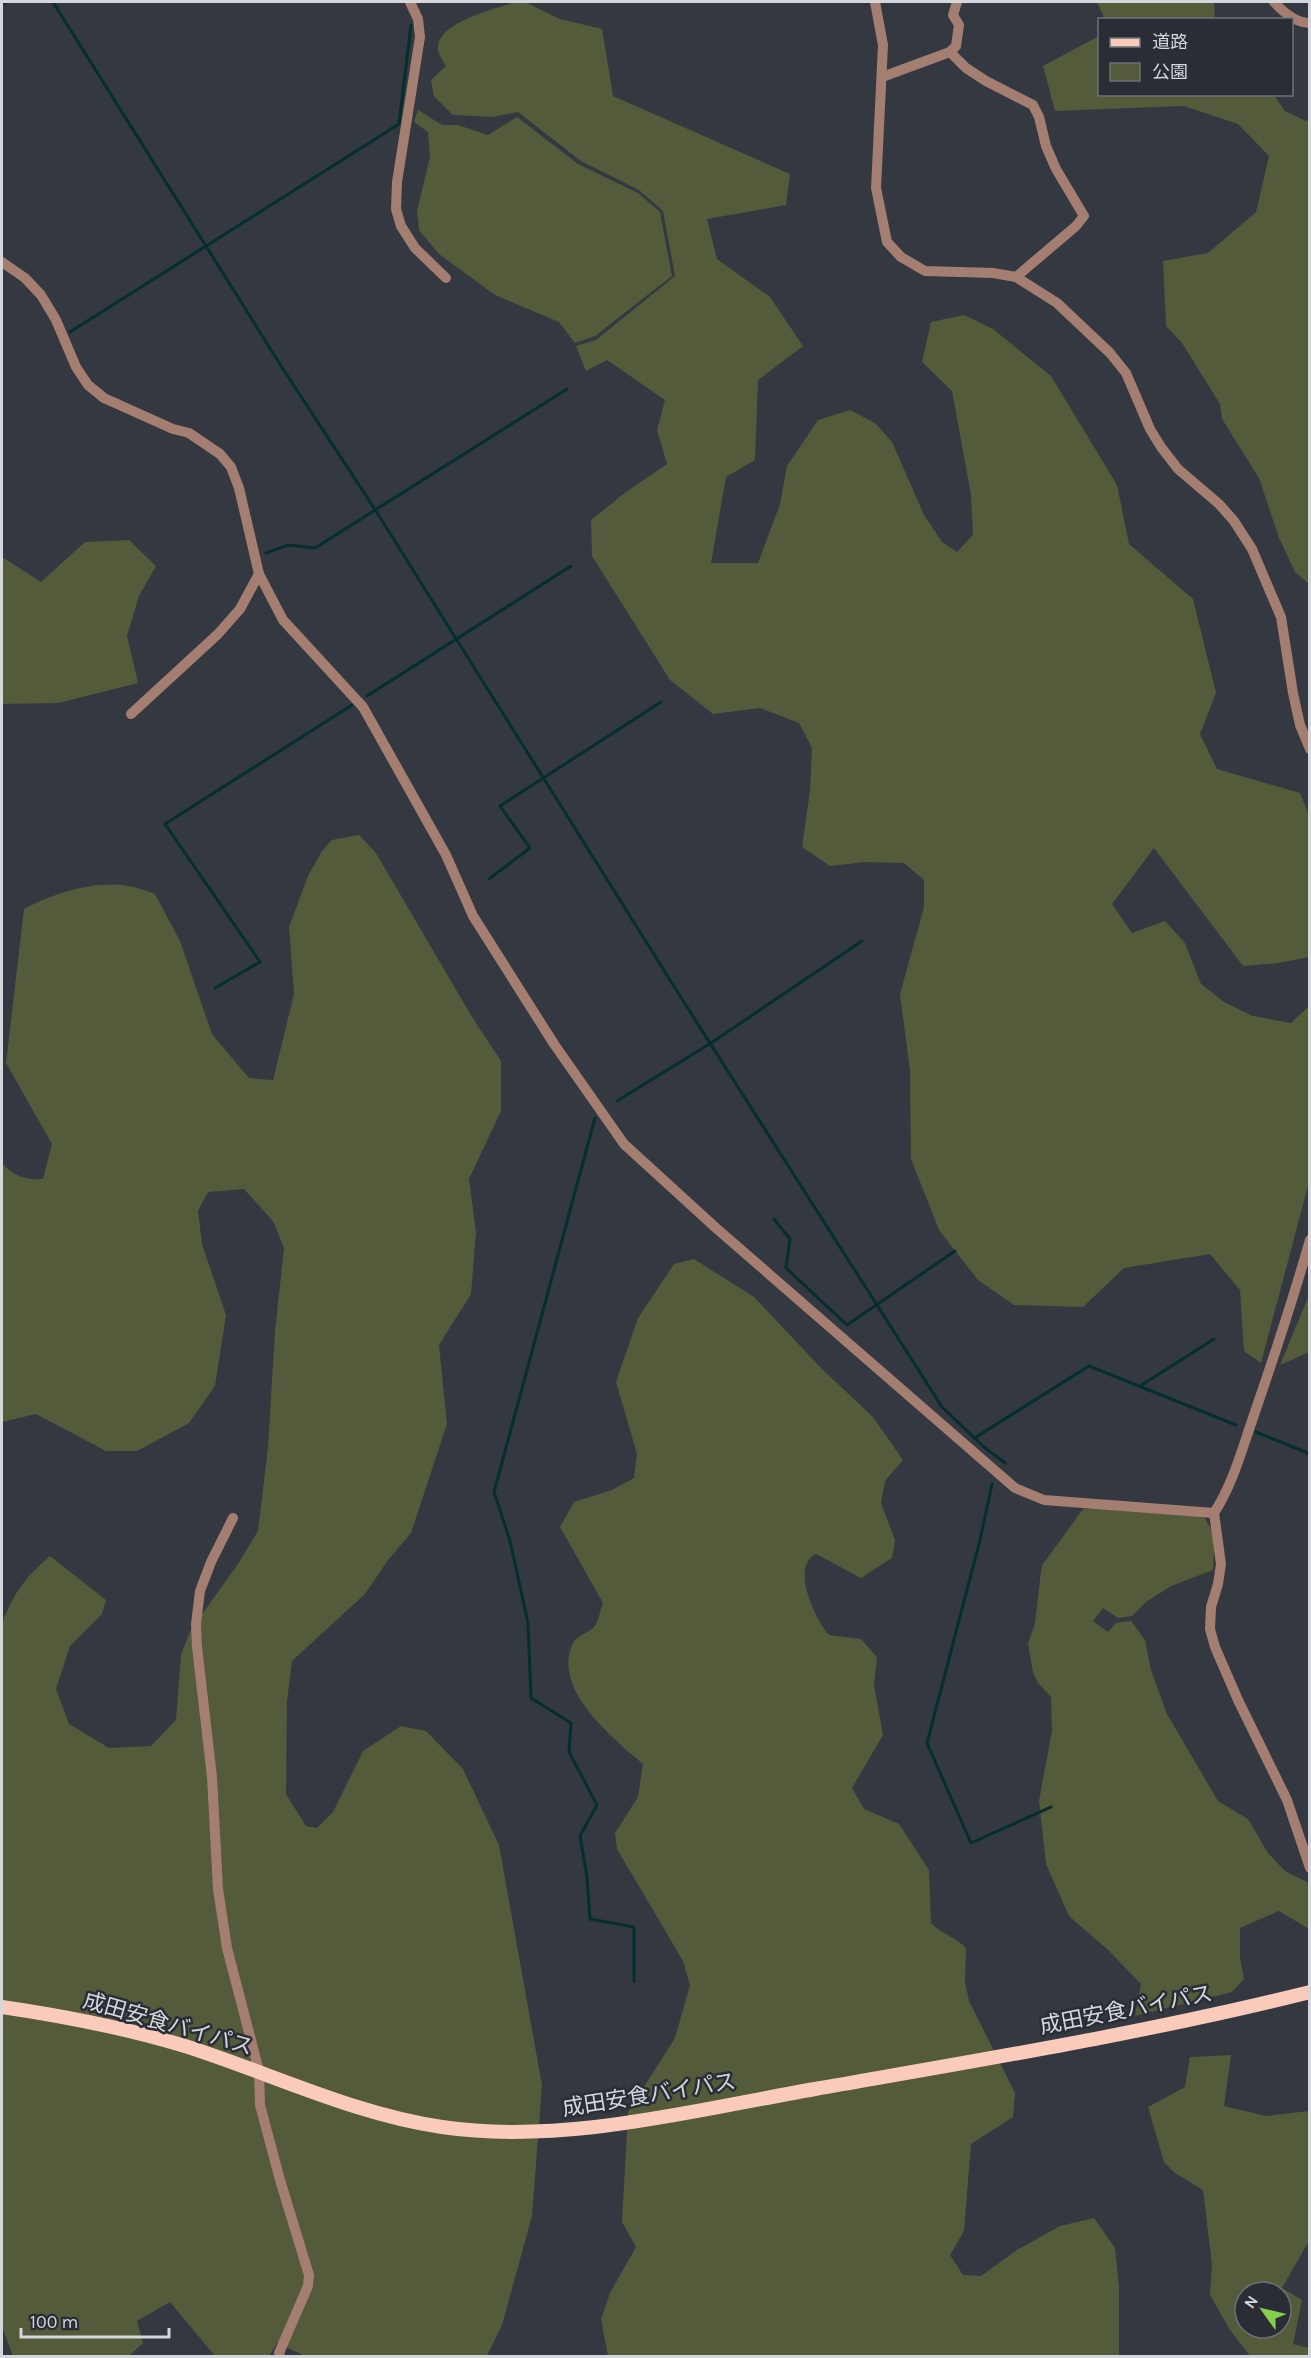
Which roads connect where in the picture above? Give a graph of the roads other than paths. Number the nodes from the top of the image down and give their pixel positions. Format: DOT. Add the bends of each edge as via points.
graph roads {
  1 [pos="410,2"];
  2 [pos="875,2"];
  3 [pos="957,2"];
  4 [pos="1274,2"];
  5 [pos="1292,18"];
  6 [pos="1293,18"];
  7 [pos="1310,23"];
  8 [pos="950,52"];
  9 [pos="882,77"];
  10 [pos="2,262"];
  11 [pos="1016,277"];
  12 [pos="446,278"];
  13 [pos="259,574"];
  14 [pos="131,714"];
  15 [pos="1310,749"];
  16 [pos="1310,1240"];
  17 [pos="1214,1513"];
  18 [pos="233,1518"];
  19 [pos="1310,1868"];
  20 [pos="1310,1992"];
  21 [pos="2,2007"];
  22 [pos="259,2071"];
  23 [pos="280,2356"];
  1 -- 12 [label="street" via="420,37 396,209 414,248"];
  2 -- 9 [label="street" via="884,45"];
  3 -- 8 [label="street" via="953,15 959,26 956,46"];
  4 -- 5 [label="street"];
  6 -- 7 [label="street"];
  8 -- 9 [label="street"];
  8 -- 11 [label="street" via="986,81 1033,105 1053,162 1084,216"];
  9 -- 11 [label="street" via="876,188 887,242 900,257 925,272"];
  10 -- 13 [label="street" via="25,278 40,295 88,385 104,398 189,433 231,466"];
  11 -- 15 [label="street" via="1057,303 1110,353 1126,373 1161,447 1178,469 1234,521 1281,617 1300,725"];
  13 -- 14 [label="street" via="240,609 218,634"];
  13 -- 17 [label="street" via="283,620 363,707 446,855 473,916 554,1044 638,1158 1015,1488 1044,1500"];
  16 -- 17 [label="street" via="1277,1352 1235,1470"];
  17 -- 19 [label="street" via="1221,1564 1210,1629 1238,1700 1287,1800"];
  18 -- 22 [label="street" via="200,1591 196,1647 212,1777 218,1889 225,1936"];
  20 -- 22 [label="main road, 成田安食バイパス" via="1123,2034 583,2129 534,2132 442,2127 399,2118"];
  21 -- 22 [label="main road, 成田安食バイパス" via="134,2032"];
  22 -- 23 [label="street" via="260,2105 309,2275"];
}
